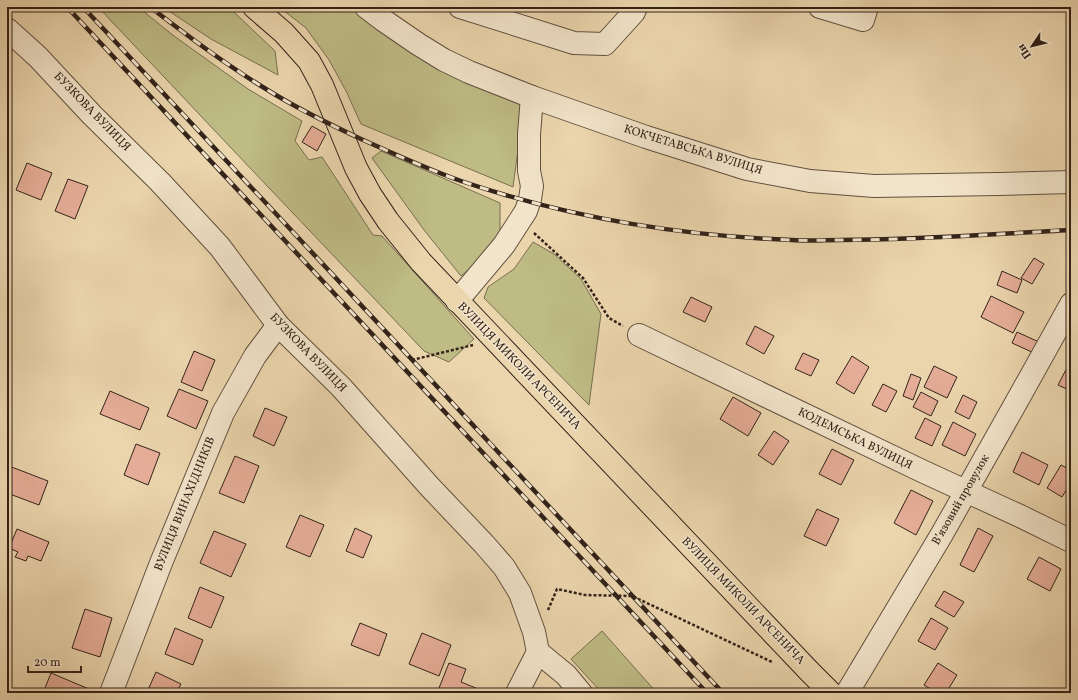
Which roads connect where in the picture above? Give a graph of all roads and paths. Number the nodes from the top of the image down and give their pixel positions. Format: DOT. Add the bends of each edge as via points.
graph roads {
  1 [pos="254,7"];
  2 [pos="366,7"];
  3 [pos="460,7"];
  4 [pos="636,7"];
  5 [pos="820,7"];
  6 [pos="867,7"];
  7 [pos="7,29"];
  8 [pos="532,97"];
  9 [pos="1071,182"];
  10 [pos="518,224"];
  11 [pos="457,300"];
  12 [pos="1071,304"];
  13 [pos="278,325"];
  14 [pos="639,335"];
  15 [pos="495,341"];
  16 [pos="412,360"];
  17 [pos="966,490"];
  18 [pos="1071,541"];
  19 [pos="536,642"];
  20 [pos="773,663"];
  21 [pos="111,693"];
  22 [pos="517,693"];
  23 [pos="581,693"];
  24 [pos="832,693"];
  25 [pos="847,693"];
  1 -- 11 [label="main road, ВУЛИЦЯ МИКОЛИ АРСЕНИЧА" via="284,33 309,61 370,194 421,262"];
  2 -- 8 [label="street, КОКЧЕТАВСЬКА ВУЛИЦЯ" via="444,60"];
  3 -- 4 [label="street" via="574,43 605,44"];
  5 -- 6 [label="street" via="863,20"];
  7 -- 13 [label="street, БУЗКОВА ВУЛИЦЯ" via="38,57 215,242"];
  8 -- 9 [label="street, КОКЧЕТАВСЬКА ВУЛИЦЯ" via="747,169 810,181 874,186"];
  8 -- 10 [label="street" via="529,134 529,171 532,186 526,210"];
  10 -- 11 [label="street" via="504,245"];
  10 -- 14 [label="path" via="535,234 583,278 609,318"];
  11 -- 15 [label="main road, ВУЛИЦЯ МИКОЛИ АРСЕНИЧА"];
  12 -- 17 [label="street, Вʼязовий провулок"];
  13 -- 19 [label="street, БУЗКОВА ВУЛИЦЯ" via="341,387 504,567 520,593"];
  13 -- 21 [label="street, ВУЛИЦЯ ВИНАХІДНИКІВ" via="255,356 223,413"];
  14 -- 17 [label="street, КОДЕМСЬКА ВУЛИЦЯ"];
  15 -- 16 [label="path"];
  15 -- 24 [label="main road, ВУЛИЦЯ МИКОЛИ АРСЕНИЧА"];
  17 -- 18 [label="street, КОДЕМСЬКА ВУЛИЦЯ"];
  17 -- 25 [label="street, Вʼязовий провулок"];
  19 -- 20 [label="path" via="557,589 585,595 632,596"];
  19 -- 22 [label="street"];
  19 -- 23 [label="street"];
}
